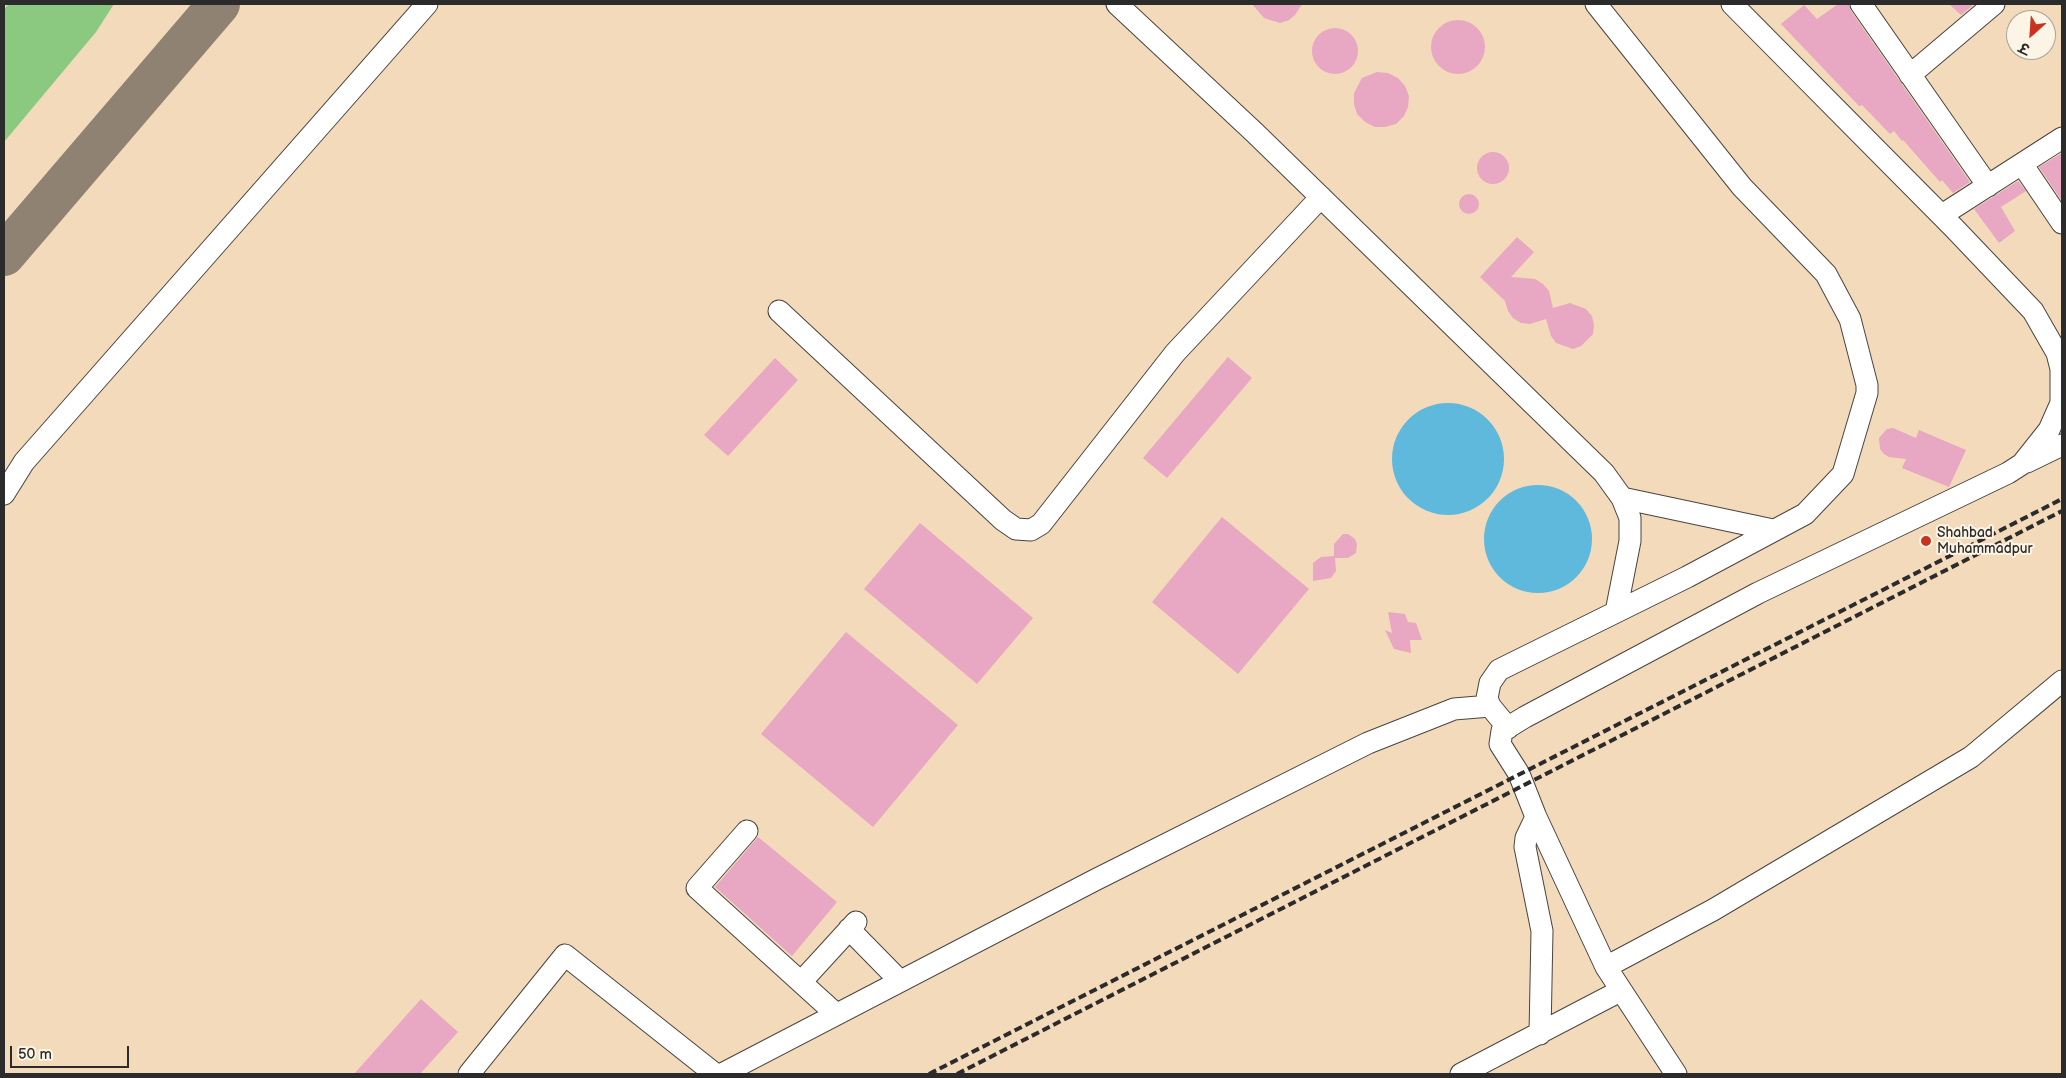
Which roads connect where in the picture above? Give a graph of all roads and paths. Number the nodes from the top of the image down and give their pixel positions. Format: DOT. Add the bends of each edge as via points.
graph roads {
  1 [pos="427,4"];
  2 [pos="1117,4"];
  3 [pos="1596,4"];
  4 [pos="1732,4"];
  5 [pos="1861,4"];
  6 [pos="1994,4"];
  7 [pos="1910,75"];
  8 [pos="2062,138"];
  9 [pos="2022,164"];
  10 [pos="1988,186"];
  11 [pos="1321,197"];
  12 [pos="1942,215"];
  13 [pos="2062,223"];
  14 [pos="779,311"];
  15 [pos="2062,445"];
  16 [pos="2022,464"];
  17 [pos="4,494"];
  18 [pos="1622,498"];
  19 [pos="1772,530"];
  20 [pos="1616,612"];
  21 [pos="2062,681"];
  22 [pos="1490,706"];
  23 [pos="1508,728"];
  24 [pos="1536,817"];
  25 [pos="747,831"];
  26 [pos="1606,967"];
  27 [pos="802,981"];
  28 [pos="900,981"];
  29 [pos="1620,991"];
  30 [pos="836,1014"];
  31 [pos="1540,1034"];
  32 [pos="470,1074"];
  33 [pos="715,1074"];
  34 [pos="722,1074"];
  35 [pos="1461,1074"];
  36 [pos="1676,1074"];
  1 -- 17 [label="street" via="24,462"];
  2 -- 11 [label="street"];
  3 -- 19 [label="street" via="1742,187 1822,268 1850,319 1867,385 1866,402 1848,465 1838,481 1812,508"];
  4 -- 12 [label="street"];
  5 -- 7 [label="street"];
  6 -- 7 [label="street"];
  7 -- 10 [label="street"];
  8 -- 9 [label="street"];
  9 -- 10 [label="street"];
  9 -- 13 [label="street"];
  10 -- 12 [label="street"];
  11 -- 14 [label="street" via="1175,353 1041,524 1032,530 1016,529 1003,520"];
  11 -- 18 [label="street" via="1596,465"];
  12 -- 16 [label="street" via="2032,311 2057,353 2061,369 2061,403 2049,430"];
  15 -- 16 [label="street"];
  16 -- 23 [label="street" via="1758,593"];
  18 -- 19 [label="street"];
  18 -- 20 [label="street" via="1629,509 1631,529"];
  19 -- 20 [label="street"];
  20 -- 22 [label="street" via="1499,670 1493,676 1488,691"];
  21 -- 26 [label="street" via="1971,757 1713,910"];
  22 -- 23 [label="street"];
  22 -- 28 [label="street" via="1454,709 1368,743"];
  23 -- 24 [label="street" via="1502,731 1500,744 1519,774"];
  24 -- 26 [label="street"];
  24 -- 31 [label="street" via="1525,847 1542,931"];
  25 -- 27 [label="street" via="697,888"];
  26 -- 29 [label="street"];
  27 -- 28 [label="street" via="852,925"];
  27 -- 30 [label="street"];
  28 -- 30 [label="street"];
  29 -- 31 [label="street"];
  29 -- 36 [label="street"];
  30 -- 34 [label="street"];
  31 -- 35 [label="street"];
  32 -- 33 [label="street" via="565,955"];
}
